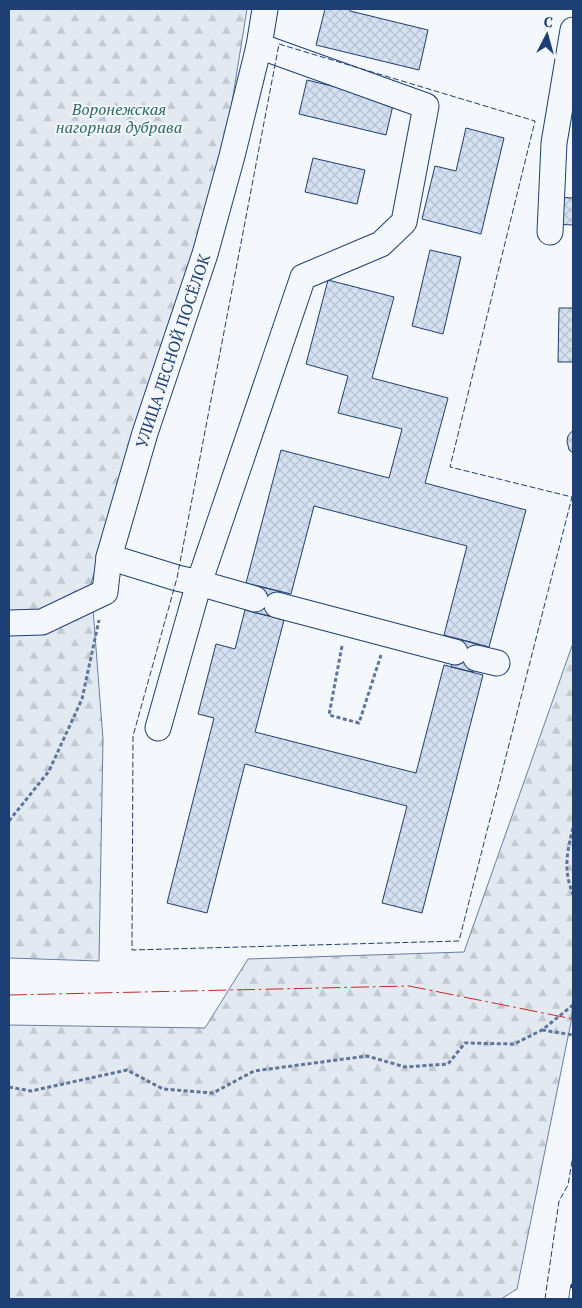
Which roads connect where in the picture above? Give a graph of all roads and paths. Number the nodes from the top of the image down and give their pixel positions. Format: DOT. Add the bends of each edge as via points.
graph roads {
  1 [pos="265,9"];
  2 [pos="573,30"];
  3 [pos="259,46"];
  4 [pos="550,232"];
  5 [pos="109,557"];
  6 [pos="199,583"];
  7 [pos="105,592"];
  8 [pos="9,623"];
  9 [pos="347,623"];
  10 [pos="387,634"];
  11 [pos="476,658"];
  12 [pos="158,728"];
  13 [pos="9,821"];
  14 [pos="573,828"];
  15 [pos="573,894"];
  16 [pos="573,1005"];
  17 [pos="542,1030"];
  18 [pos="573,1035"];
  19 [pos="9,1087"];
  1 -- 3 [label="street, УЛИЦА ЛЕСНОЙ ПОСЁЛОК"];
  2 -- 4 [label="street" via="554,143"];
  3 -- 5 [label="street, УЛИЦА ЛЕСНОЙ ПОСЁЛОК" via="205,254 145,433"];
  3 -- 6 [label="street" via="426,106 404,222 381,244 303,277"];
  5 -- 6 [label="street"];
  5 -- 7 [label="street, УЛИЦА ЛЕСНОЙ ПОСЁЛОК"];
  6 -- 9 [label="street"];
  6 -- 12 [label="street"];
  7 -- 8 [label="street" via="42,622"];
  7 -- 13 [label="path" via="82,699 49,771"];
  9 -- 10 [label="street"];
  9 -- 10 [label="path" via="329,715 360,723"];
  10 -- 11 [label="street"];
  14 -- 15 [label="path" via="566,868"];
  16 -- 17 [label="path"];
  17 -- 18 [label="path"];
  17 -- 19 [label="path" via="514,1044 465,1043 448,1064 405,1067 367,1056 358,1057 254,1071 213,1093 163,1089 127,1070 31,1091"];
}
